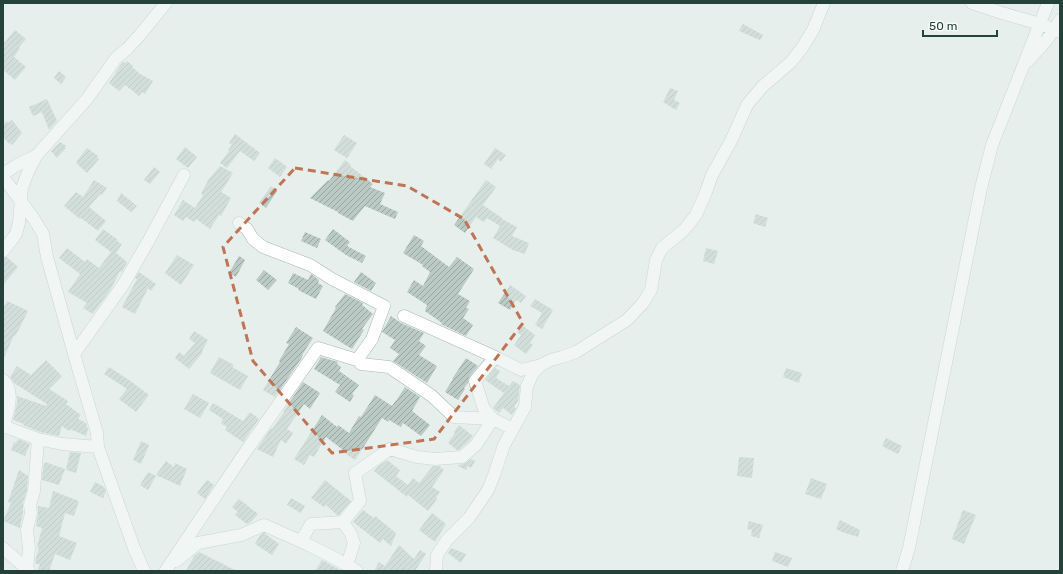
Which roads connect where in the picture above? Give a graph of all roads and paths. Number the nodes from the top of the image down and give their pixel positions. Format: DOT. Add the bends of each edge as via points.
graph roads {
  1 [pos="166,3"];
  2 [pos="824,3"];
  3 [pos="972,3"];
  4 [pos="1048,3"];
  5 [pos="1040,24"];
  6 [pos="1058,27"];
  7 [pos="1023,66"];
  8 [pos="36,156"];
  9 [pos="3,174"];
  10 [pos="184,175"];
  11 [pos="3,177"];
  12 [pos="22,203"];
  13 [pos="239,222"];
  14 [pos="3,251"];
  15 [pos="404,316"];
  16 [pos="74,354"];
  17 [pos="495,357"];
  18 [pos="361,364"];
  19 [pos="541,365"];
  20 [pos="3,380"];
  21 [pos="493,420"];
  22 [pos="4,427"];
  23 [pos="513,429"];
  24 [pos="38,439"];
  25 [pos="98,447"];
  26 [pos="343,522"];
  27 [pos="301,541"];
  28 [pos="3,548"];
  29 [pos="352,568"];
  30 [pos="28,570"];
  31 [pos="165,570"];
  32 [pos="144,571"];
  33 [pos="436,571"];
  34 [pos="902,571"];
  1 -- 8 [label="street" via="139,36 116,58 87,99"];
  2 -- 19 [label="street" via="802,48 747,105 731,141 712,174 696,215 684,230 662,248 656,260 651,290 643,303 626,320 576,352"];
  3 -- 5 [label="street"];
  4 -- 5 [label="street"];
  5 -- 6 [label="street"];
  5 -- 7 [label="street"];
  6 -- 7 [label="street"];
  7 -- 34 [label="street" via="992,145 980,188 909,548"];
  8 -- 9 [label="street"];
  8 -- 12 [label="street" via="22,188"];
  10 -- 16 [label="street" via="123,284"];
  11 -- 12 [label="street"];
  12 -- 14 [label="street" via="16,234"];
  12 -- 16 [label="street" via="43,234"];
  13 -- 31 [label="street" via="264,247 310,265 384,306 372,339 357,360 318,348"];
  15 -- 17 [label="street"];
  16 -- 25 [label="street" via="97,433"];
  17 -- 19 [label="street" via="521,370"];
  17 -- 21 [label="street" via="475,381 484,409"];
  18 -- 21 [label="street" via="389,367 432,396 454,416"];
  19 -- 23 [label="street" via="533,373 527,386 525,407"];
  20 -- 22 [label="street" via="10,389"];
  21 -- 23 [label="street"];
  21 -- 26 [label="street" via="476,445 462,457 435,459 390,449 355,473 360,501"];
  22 -- 24 [label="street"];
  23 -- 33 [label="street" via="504,445 488,490 469,518 436,555"];
  24 -- 25 [label="street"];
  24 -- 30 [label="street" via="34,491 27,530"];
  25 -- 32 [label="street"];
  26 -- 27 [label="street" via="311,524"];
  26 -- 29 [label="street" via="354,543"];
  27 -- 29 [label="street"];
  27 -- 31 [label="street" via="264,525 241,535 198,543"];
  28 -- 30 [label="street"];
}
